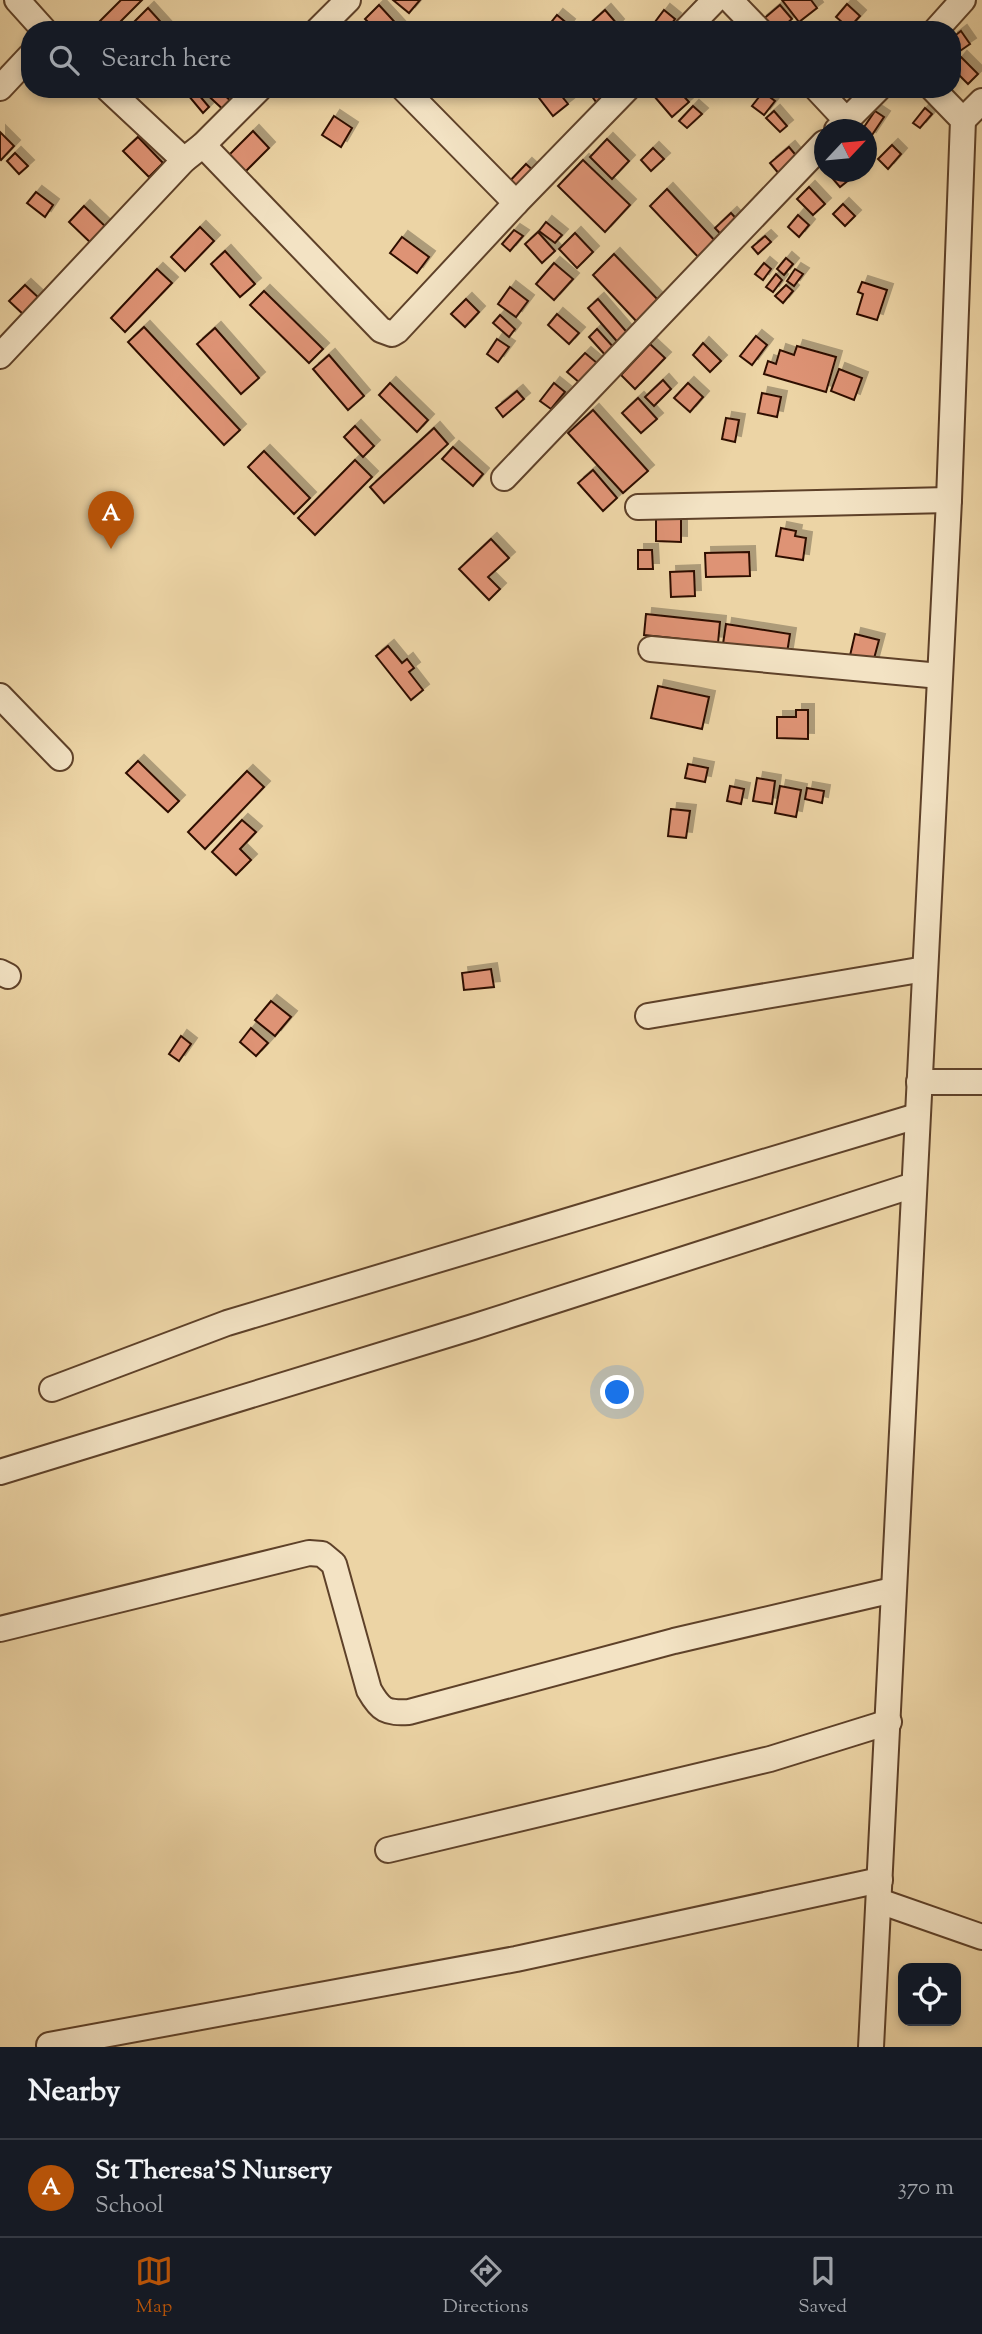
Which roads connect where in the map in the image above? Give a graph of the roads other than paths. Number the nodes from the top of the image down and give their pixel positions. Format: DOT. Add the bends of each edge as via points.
graph roads {
  1 [pos="17,0"];
  2 [pos="715,0"];
  3 [pos="730,0"];
  4 [pos="963,0"];
  5 [pos="36,21"];
  6 [pos="695,21"];
  7 [pos="750,21"];
  8 [pos="944,21"];
  9 [pos="21,66"];
  10 [pos="0,88"];
  11 [pos="119,98"];
  12 [pos="250,98"];
  13 [pos="413,98"];
  14 [pos="618,98"];
  15 [pos="823,98"];
  16 [pos="869,98"];
  17 [pos="942,98"];
  18 [pos="982,101"];
  19 [pos="838,119"];
  20 [pos="848,119"];
  21 [pos="969,127"];
  22 [pos="194,152"];
  23 [pos="814,154"];
  24 [pos="516,202"];
  25 [pos="0,356"];
  26 [pos="505,478"];
  27 [pos="949,500"];
  28 [pos="638,507"];
  29 [pos="651,649"];
  30 [pos="940,676"];
  31 [pos="0,696"];
  32 [pos="60,758"];
  33 [pos="925,969"];
  34 [pos="648,1016"];
  35 [pos="919,1082"];
  36 [pos="982,1083"];
  37 [pos="917,1116"];
  38 [pos="914,1185"];
  39 [pos="52,1389"];
  40 [pos="0,1472"];
  41 [pos="893,1590"];
  42 [pos="0,1629"];
  43 [pos="889,1722"];
  44 [pos="388,1850"];
  45 [pos="880,1891"];
  46 [pos="982,1937"];
  47 [pos="49,2045"];
  48 [pos="871,2047"];
  1 -- 5 [label="street"];
  2 -- 6 [label="street"];
  3 -- 7 [label="street"];
  4 -- 8 [label="street"];
  9 -- 10 [label="street"];
  11 -- 22 [label="street"];
  12 -- 22 [label="street"];
  13 -- 24 [label="street"];
  14 -- 24 [label="street"];
  15 -- 19 [label="street"];
  16 -- 20 [label="street"];
  17 -- 21 [label="street"];
  18 -- 21 [label="street"];
  21 -- 27 [label="street"];
  22 -- 24 [label="street" via="381,330 392,334"];
  22 -- 25 [label="street"];
  23 -- 26 [label="street"];
  27 -- 28 [label="street"];
  27 -- 30 [label="street"];
  29 -- 30 [label="street"];
  30 -- 33 [label="street"];
  31 -- 32 [label="street"];
  33 -- 34 [label="street"];
  33 -- 35 [label="street"];
  35 -- 36 [label="street"];
  35 -- 37 [label="street"];
  37 -- 38 [label="street"];
  37 -- 39 [label="street" via="227,1323"];
  38 -- 40 [label="street"];
  38 -- 41 [label="street"];
  41 -- 42 [label="street" via="674,1641 409,1712 390,1713 369,1690 334,1564 322,1554 309,1553"];
  41 -- 43 [label="street"];
  43 -- 44 [label="street" via="770,1759"];
  43 -- 45 [label="street"];
  45 -- 46 [label="street"];
  45 -- 47 [label="street"];
  45 -- 48 [label="street"];
}
